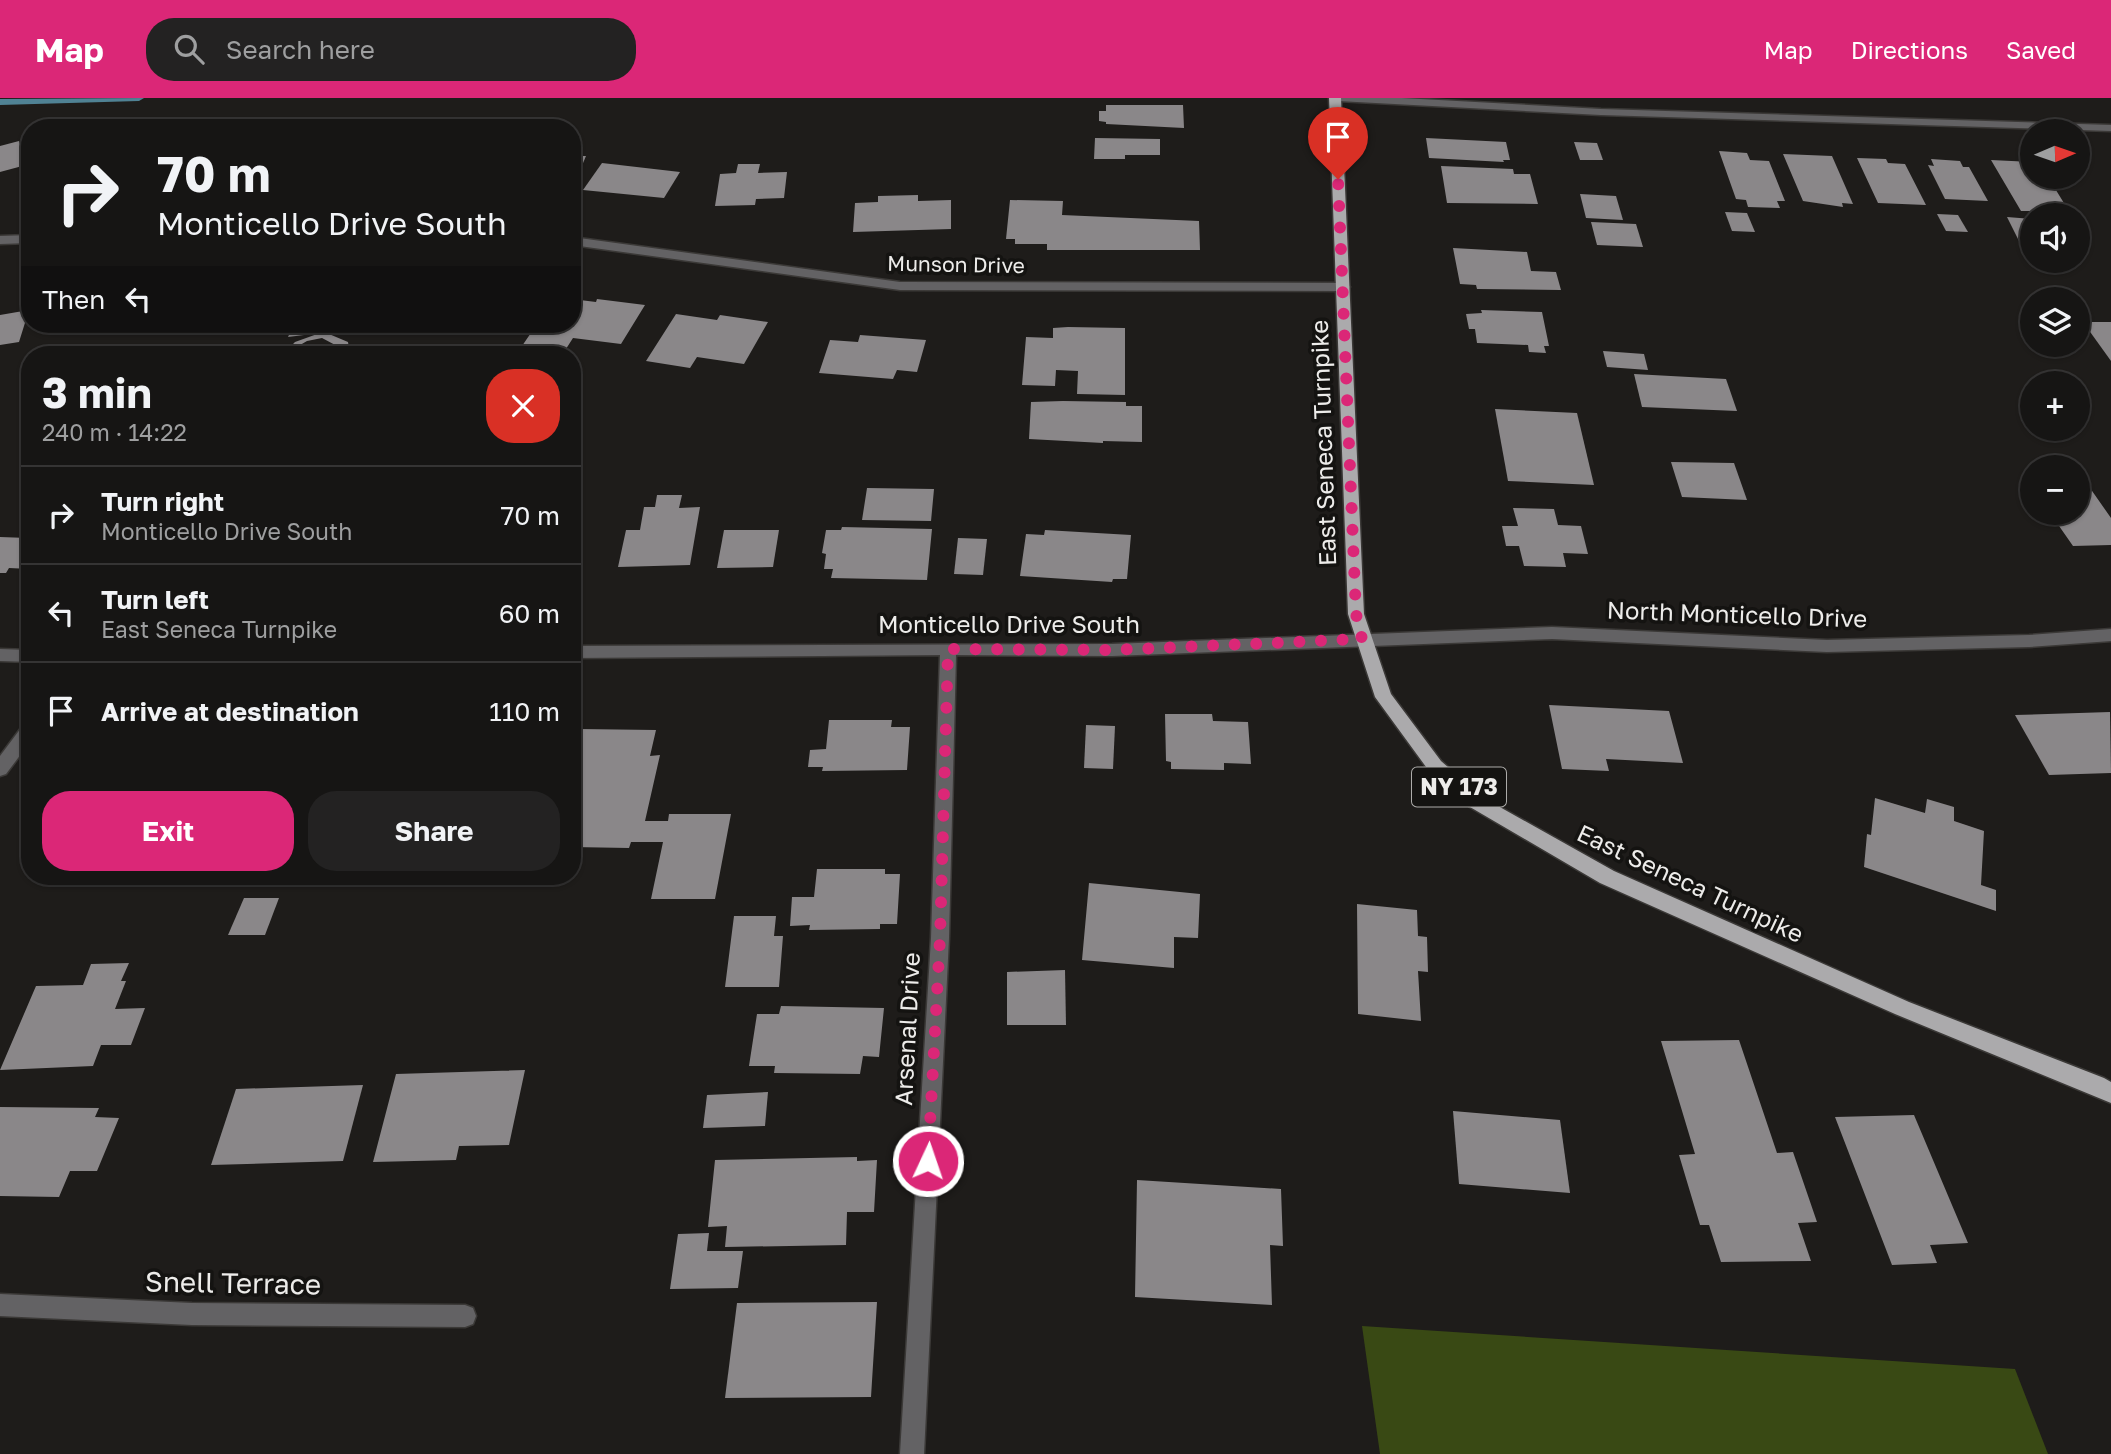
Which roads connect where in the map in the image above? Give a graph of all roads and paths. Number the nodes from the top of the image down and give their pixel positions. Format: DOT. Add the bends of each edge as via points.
graph roads {
  1 [pos="1336,98"];
  2 [pos="2111,128"];
  3 [pos="21,239"];
  4 [pos="0,240"];
  5 [pos="581,242"];
  6 [pos="1343,287"];
  7 [pos="2111,635"];
  8 [pos="1362,639"];
  9 [pos="948,649"];
  10 [pos="581,652"];
  11 [pos="0,655"];
  12 [pos="21,656"];
  13 [pos="21,741"];
  14 [pos="0,769"];
  15 [pos="2111,1093"];
  16 [pos="0,1305"];
  17 [pos="465,1316"];
  18 [pos="912,1454"];
  1 -- 2 [label="street" via="1601,112"];
  1 -- 6 [label="main road, East Seneca Turnpike / NY 173"];
  3 -- 4 [label="street"];
  5 -- 6 [label="street, Munson Drive" via="900,286"];
  6 -- 8 [label="main road, East Seneca Turnpike / NY 173" via="1356,614"];
  7 -- 8 [label="street, North Monticello Drive" via="1827,646 1552,633"];
  8 -- 9 [label="street, Monticello Drive South" via="1112,650"];
  8 -- 15 [label="main road, East Seneca Turnpike / NY 173" via="1383,697 1435,766 1476,802 1607,877"];
  9 -- 10 [label="street, Monticello Drive South"];
  9 -- 18 [label="street, Arsenal Drive" via="940,938"];
  11 -- 12 [label="street"];
  13 -- 14 [label="street"];
  16 -- 17 [label="street, Snell Terrace" via="192,1314"];
}
